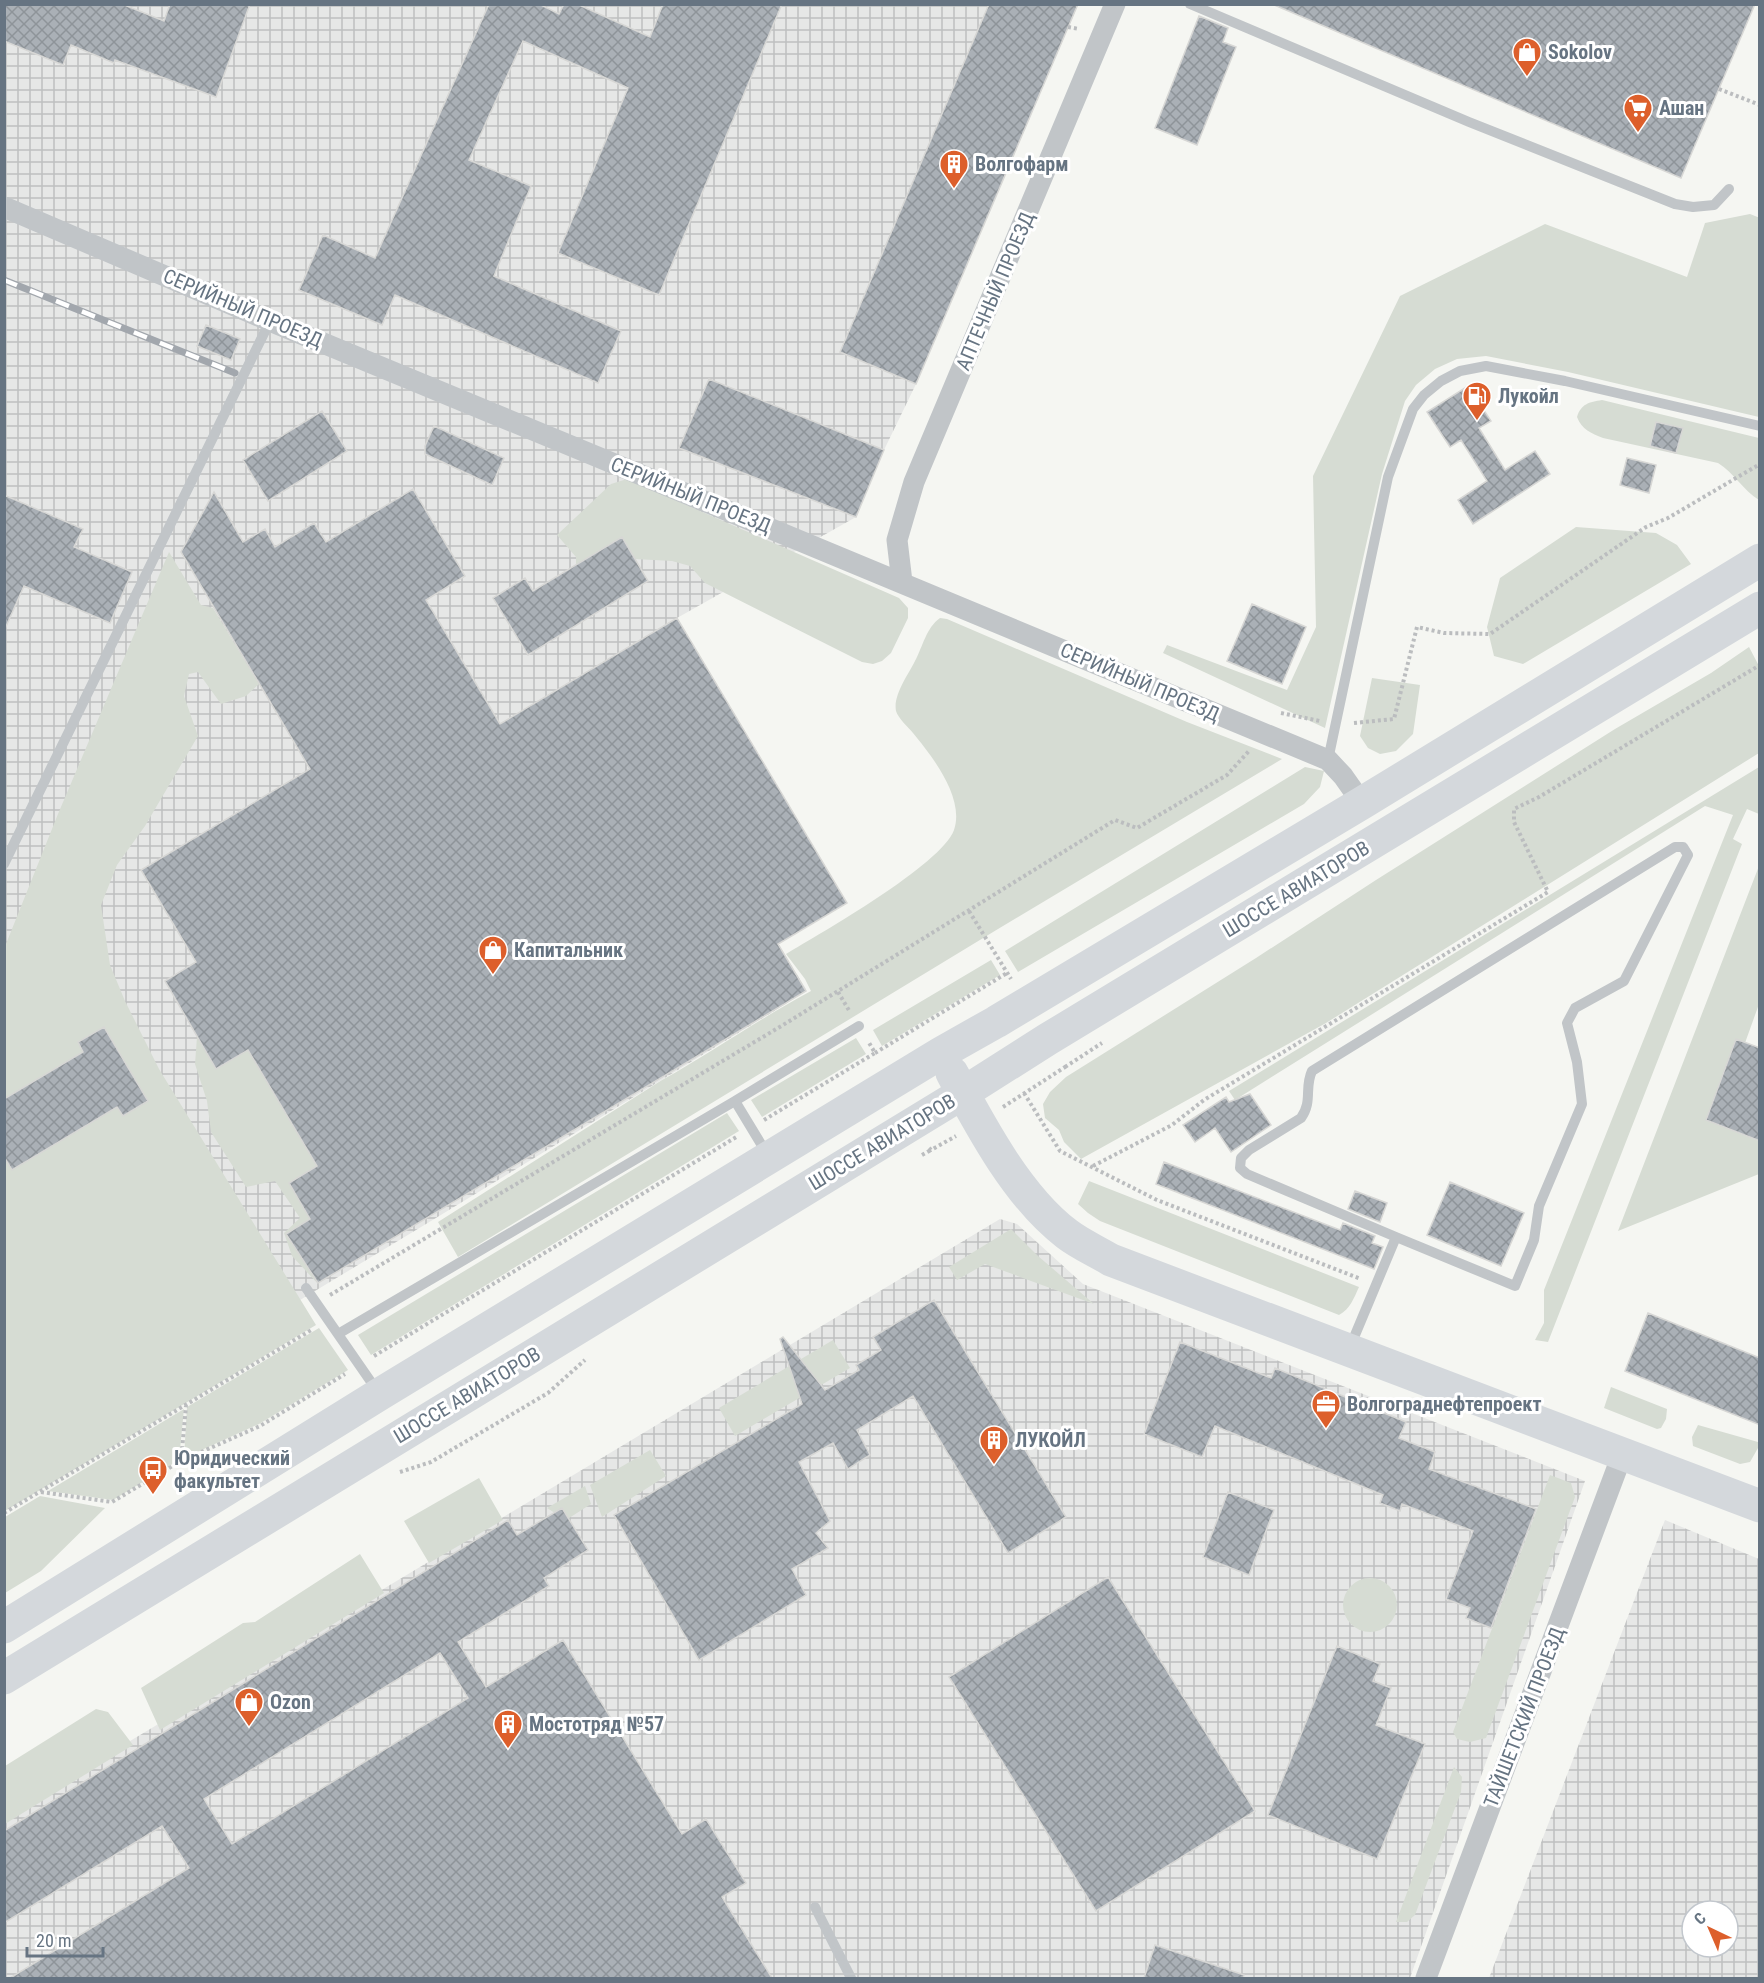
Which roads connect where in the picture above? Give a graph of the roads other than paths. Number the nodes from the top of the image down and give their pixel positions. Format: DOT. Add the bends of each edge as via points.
graph roads {
  1 [pos="1115,4"];
  2 [pos="1190,4"];
  3 [pos="1729,189"];
  4 [pos="4,207"];
  5 [pos="270,321"];
  6 [pos="1760,426"];
  7 [pos="1760,560"];
  8 [pos="902,582"];
  9 [pos="1760,608"];
  10 [pos="1328,760"];
  11 [pos="1362,803"];
  12 [pos="4,864"];
  13 [pos="859,1026"];
  14 [pos="941,1053"];
  15 [pos="963,1093"];
  16 [pos="735,1101"];
  17 [pos="769,1158"];
  18 [pos="1396,1237"];
  19 [pos="306,1287"];
  20 [pos="338,1334"];
  21 [pos="1348,1350"];
  22 [pos="380,1394"];
  23 [pos="1622,1455"];
  24 [pos="1760,1506"];
  25 [pos="4,1627"];
  26 [pos="4,1678"];
  27 [pos="815,1907"];
  28 [pos="851,1978"];
  29 [pos="1426,1978"];
  1 -- 8 [label="street, АПТЕЧНЫЙ ПРОЕЗД" via="914,482 897,540"];
  2 -- 3 [label="lane" via="1675,204 1714,205"];
  4 -- 5 [label="street, СЕРИЙНЫЙ ПРОЕЗД"];
  5 -- 8 [label="street, СЕРИЙНЫЙ ПРОЕЗД"];
  5 -- 12 [label="lane"];
  6 -- 10 [label="lane" via="1486,366 1460,371 1441,381 1413,409 1388,477"];
  7 -- 11 [label="main road, ШОССЕ АВИАТОРОВ"];
  8 -- 10 [label="street, СЕРИЙНЫЙ ПРОЕЗД"];
  9 -- 15 [label="main road, ШОССЕ АВИАТОРОВ"];
  10 -- 11 [label="street, СЕРИЙНЫЙ ПРОЕЗД"];
  11 -- 14 [label="main road, ШОССЕ АВИАТОРОВ"];
  13 -- 16 [label="lane"];
  14 -- 15 [label="main road"];
  14 -- 17 [label="main road, ШОССЕ АВИАТОРОВ"];
  15 -- 21 [label="main road" via="1031,1201 1067,1234 1111,1260"];
  15 -- 26 [label="main road, ШОССЕ АВИАТОРОВ"];
  16 -- 17 [label="lane"];
  16 -- 20 [label="lane"];
  17 -- 22 [label="main road, ШОССЕ АВИАТОРОВ"];
  18 -- 18 [label="lane" via="1247,1174 1240,1168 1241,1158 1300,1118 1309,1099 1308,1079 1312,1071 1675,847 1683,847 1688,855 1624,981 1575,1008 1567,1023 1582,1104 1539,1206 1534,1240 1515,1286"];
  18 -- 21 [label="lane"];
  19 -- 20 [label="lane"];
  20 -- 22 [label="lane"];
  21 -- 23 [label="main road"];
  22 -- 25 [label="main road, ШОССЕ АВИАТОРОВ"];
  23 -- 24 [label="main road"];
  23 -- 29 [label="street, ТАЙШЕТСКИЙ ПРОЕЗД"];
  27 -- 28 [label="lane"];
}
